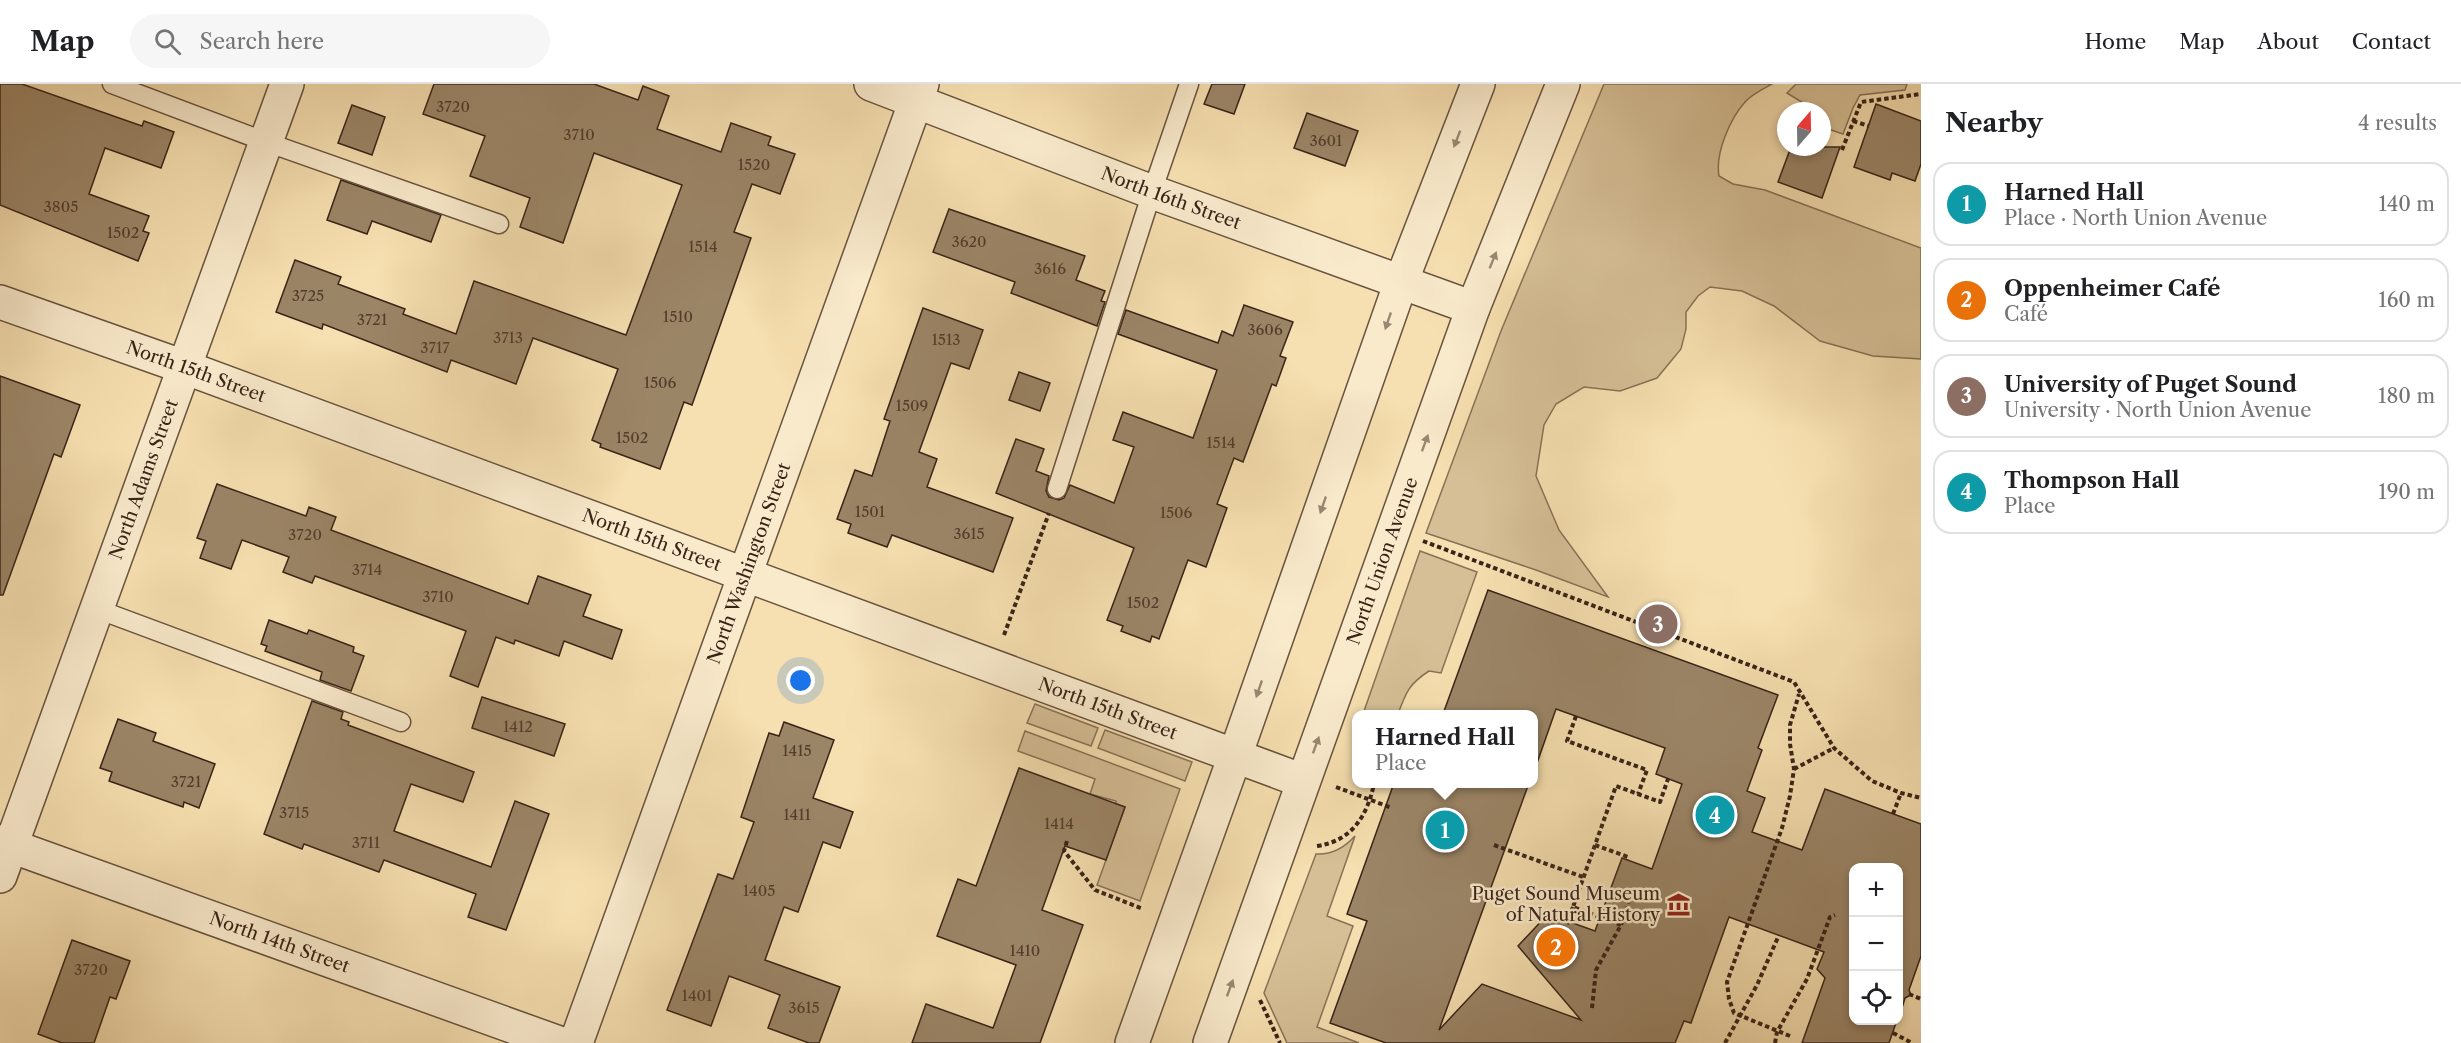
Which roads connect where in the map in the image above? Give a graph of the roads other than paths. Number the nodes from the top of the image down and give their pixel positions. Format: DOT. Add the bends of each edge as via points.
graph roads {
  1 [pos="112,84"];
  2 [pos="287,84"];
  3 [pos="871,84"];
  4 [pos="1190,84"];
  5 [pos="1478,84"];
  6 [pos="1563,84"];
  7 [pos="919,92"];
  8 [pos="266,142"];
  9 [pos="1152,192"];
  10 [pos="499,224"];
  11 [pos="1401,282"];
  12 [pos="0,302"];
  13 [pos="1473,308"];
  14 [pos="184,368"];
  15 [pos="1057,489"];
  16 [pos="744,576"];
  17 [pos="97,609"];
  18 [pos="401,722"];
  19 [pos="1235,756"];
  20 [pos="1304,781"];
  21 [pos="6,844"];
  22 [pos="0,876"];
  23 [pos="559,1043"];
  24 [pos="576,1043"];
  25 [pos="1132,1043"];
  26 [pos="1210,1043"];
  1 -- 8 [label="lane"];
  2 -- 8 [label="street, North Adams Street"];
  3 -- 7 [label="street, North 16th Street"];
  4 -- 9 [label="lane"];
  5 -- 11 [label="street, one-way"];
  13 -- 6 [label="street, North Union Avenue, one-way"];
  7 -- 9 [label="street, North 16th Street"];
  7 -- 16 [label="street, North Washington Street"];
  8 -- 10 [label="lane"];
  8 -- 14 [label="street, North Adams Street"];
  9 -- 11 [label="street, North 16th Street"];
  9 -- 15 [label="lane"];
  11 -- 13 [label="street, North 16th Street"];
  11 -- 19 [label="street, one-way"];
  12 -- 14 [label="street, North 15th Street"];
  20 -- 13 [label="street, North Union Avenue, one-way"];
  14 -- 16 [label="street, North 15th Street"];
  14 -- 17 [label="street, North Adams Street"];
  16 -- 19 [label="street, North 15th Street"];
  16 -- 24 [label="street, North Washington Street"];
  17 -- 18 [label="lane"];
  17 -- 21 [label="street, North Adams Street"];
  19 -- 20 [label="street, North 15th Street"];
  19 -- 25 [label="street"];
  26 -- 20 [label="street, North Union Avenue, one-way"];
  21 -- 22 [label="street, North Adams Street"];
  21 -- 23 [label="street, North 14th Street"];
}
